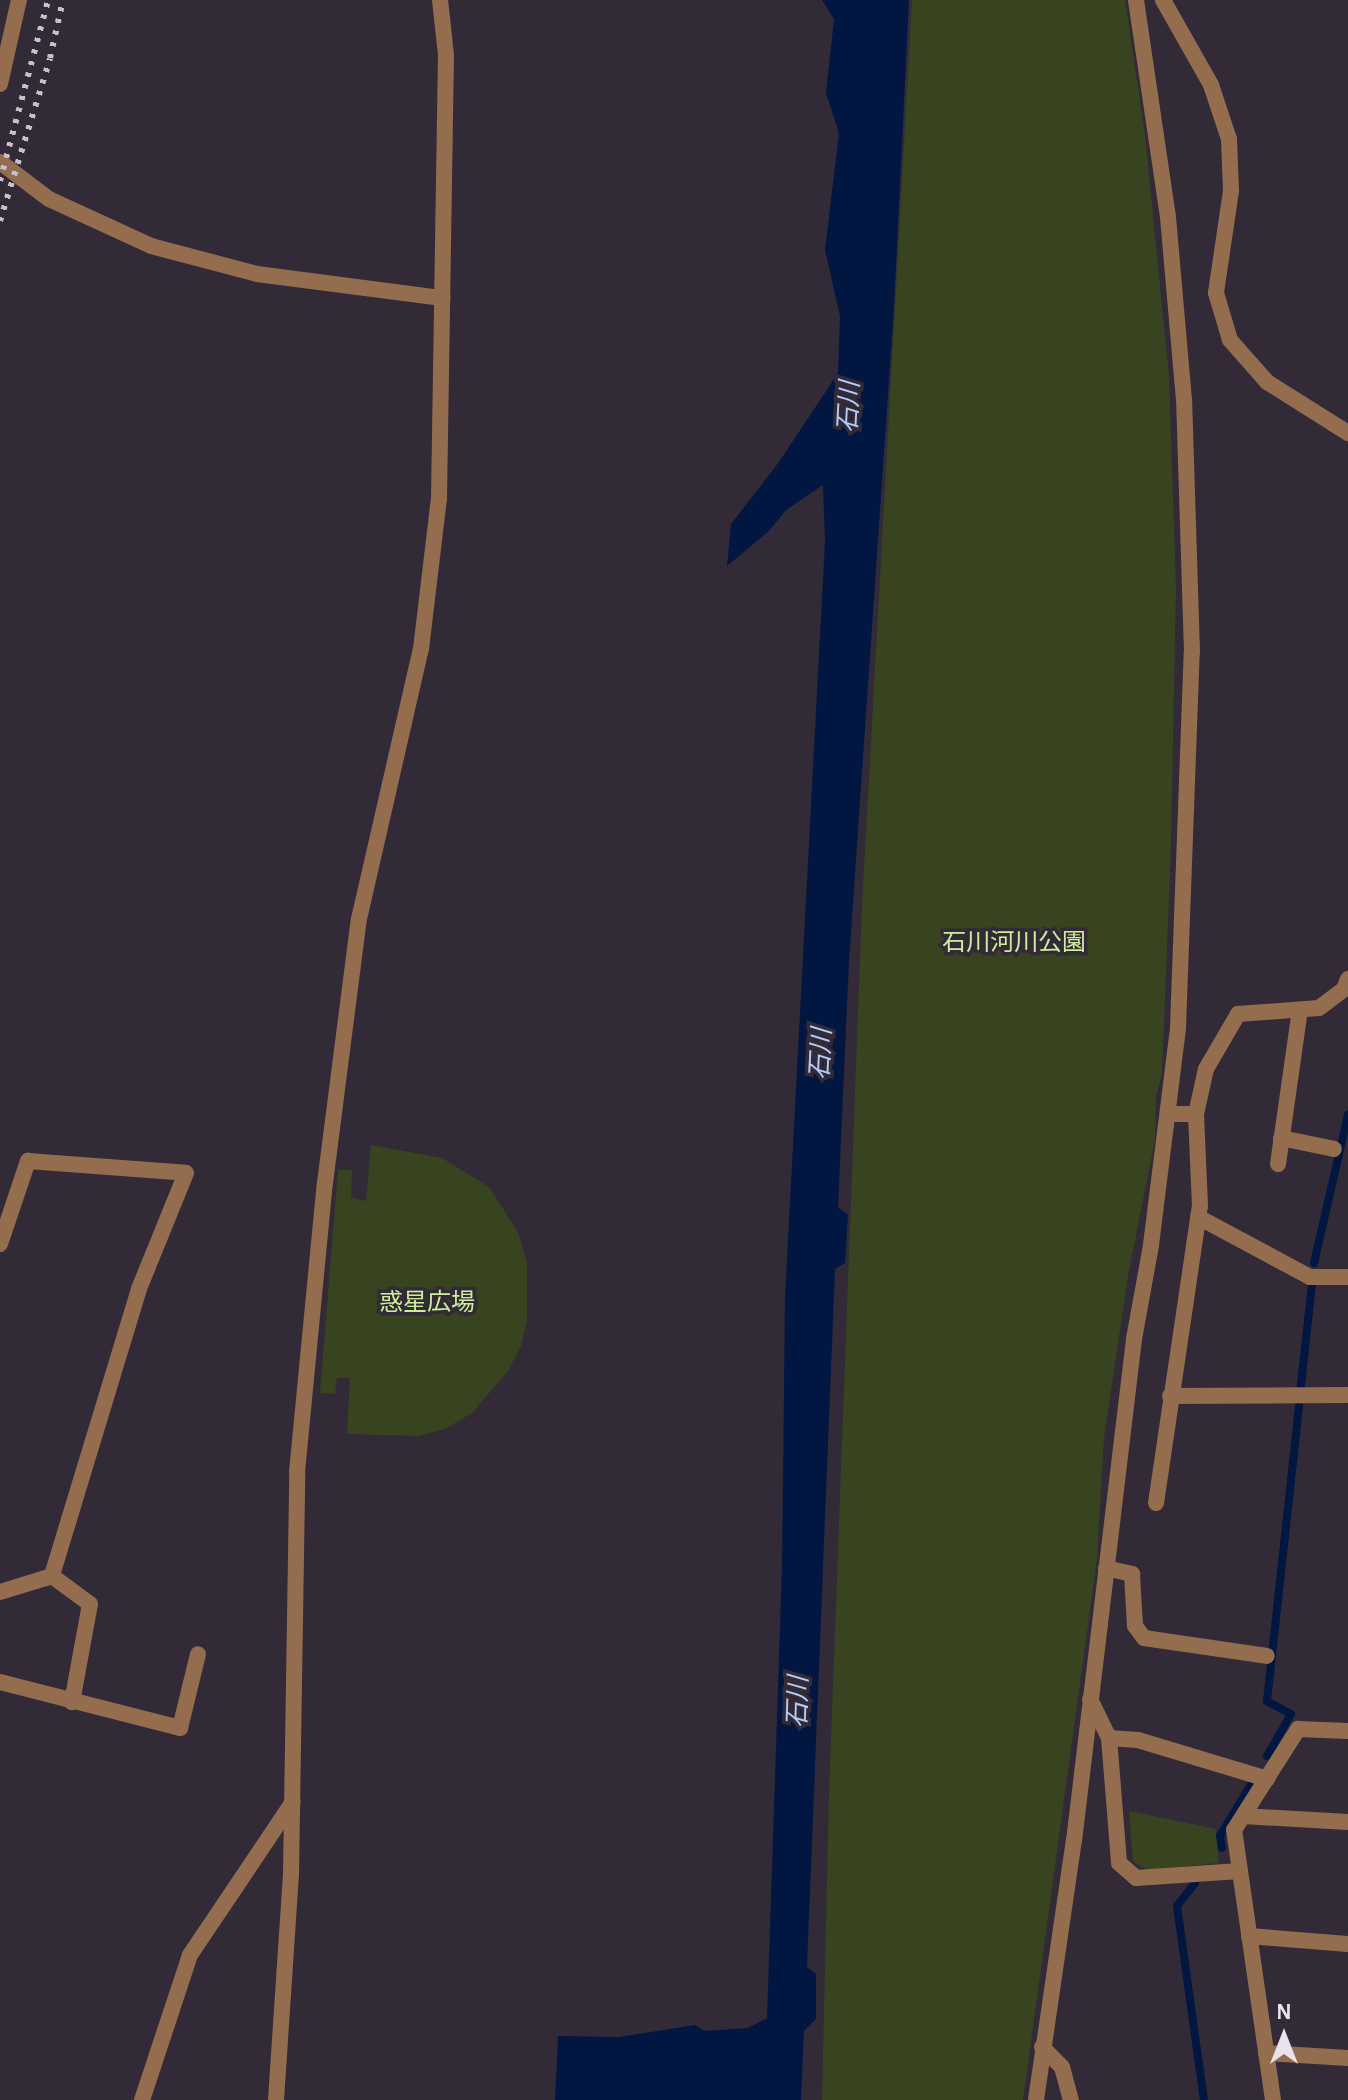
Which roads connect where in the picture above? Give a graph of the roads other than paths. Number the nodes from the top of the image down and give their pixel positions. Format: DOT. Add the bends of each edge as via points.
graph roads {
  1 [pos="19,0"];
  2 [pos="440,0"];
  3 [pos="1136,0"];
  4 [pos="1163,0"];
  5 [pos="0,84"];
  6 [pos="0,162"];
  7 [pos="442,298"];
  8 [pos="1348,433"];
  9 [pos="1348,979"];
  10 [pos="1300,1010"];
  11 [pos="1168,1114"];
  12 [pos="1196,1114"];
  13 [pos="1281,1138"];
  14 [pos="1334,1149"];
  15 [pos="1278,1164"];
  16 [pos="1198,1217"];
  17 [pos="0,1244"];
  18 [pos="1348,1277"];
  19 [pos="1348,1395"];
  20 [pos="1170,1396"];
  21 [pos="1156,1503"];
  22 [pos="1106,1568"];
  23 [pos="52,1576"];
  24 [pos="0,1592"];
  25 [pos="198,1654"];
  26 [pos="1267,1656"];
  27 [pos="0,1682"];
  28 [pos="1090,1699"];
  29 [pos="72,1702"];
  30 [pos="1348,1731"];
  31 [pos="1109,1738"];
  32 [pos="1267,1779"];
  33 [pos="293,1802"];
  34 [pos="1243,1816"];
  35 [pos="1348,1822"];
  36 [pos="1240,1871"];
  37 [pos="1249,1936"];
  38 [pos="1348,1944"];
  39 [pos="1042,2047"];
  40 [pos="1266,2053"];
  41 [pos="1348,2058"];
  42 [pos="142,2100"];
  43 [pos="276,2100"];
  44 [pos="1036,2100"];
  45 [pos="1071,2100"];
  46 [pos="1273,2100"];
  1 -- 5 [label="street"];
  2 -- 7 [label="street" via="446,55"];
  3 -- 11 [label="street" via="1168,217 1184,400 1192,652 1178,1027"];
  4 -- 8 [label="street" via="1211,85 1229,139 1231,191 1216,293 1230,340 1267,382"];
  6 -- 7 [label="street" via="49,199 151,246 257,274"];
  7 -- 33 [label="street" via="439,499 421,649 359,919 324,1198 297,1472"];
  9 -- 10 [label="street" via="1344,989 1319,1008"];
  10 -- 12 [label="street" via="1238,1014 1206,1069"];
  10 -- 13 [label="street"];
  11 -- 12 [label="street"];
  11 -- 22 [label="street"];
  12 -- 16 [label="street"];
  13 -- 14 [label="street"];
  13 -- 15 [label="street"];
  16 -- 18 [label="street" via="1310,1277"];
  16 -- 20 [label="street"];
  17 -- 23 [label="street" via="28,1161 186,1173 139,1289"];
  19 -- 20 [label="street"];
  20 -- 21 [label="street"];
  22 -- 26 [label="street" via="1132,1574 1135,1626 1144,1638"];
  22 -- 28 [label="street"];
  23 -- 24 [label="street"];
  23 -- 29 [label="street" via="90,1604"];
  25 -- 29 [label="street" via="180,1728"];
  27 -- 29 [label="street"];
  28 -- 31 [label="street"];
  28 -- 39 [label="street"];
  30 -- 32 [label="street" via="1298,1729"];
  31 -- 32 [label="street" via="1138,1740"];
  31 -- 36 [label="street" via="1119,1863 1136,1878"];
  32 -- 34 [label="street"];
  33 -- 42 [label="street" via="190,1955"];
  33 -- 43 [label="street"];
  34 -- 35 [label="street"];
  34 -- 36 [label="street" via="1234,1830"];
  36 -- 37 [label="street"];
  37 -- 38 [label="street"];
  37 -- 40 [label="street"];
  39 -- 44 [label="street"];
  39 -- 45 [label="street" via="1062,2067"];
  40 -- 41 [label="street"];
  40 -- 46 [label="street"];
}
